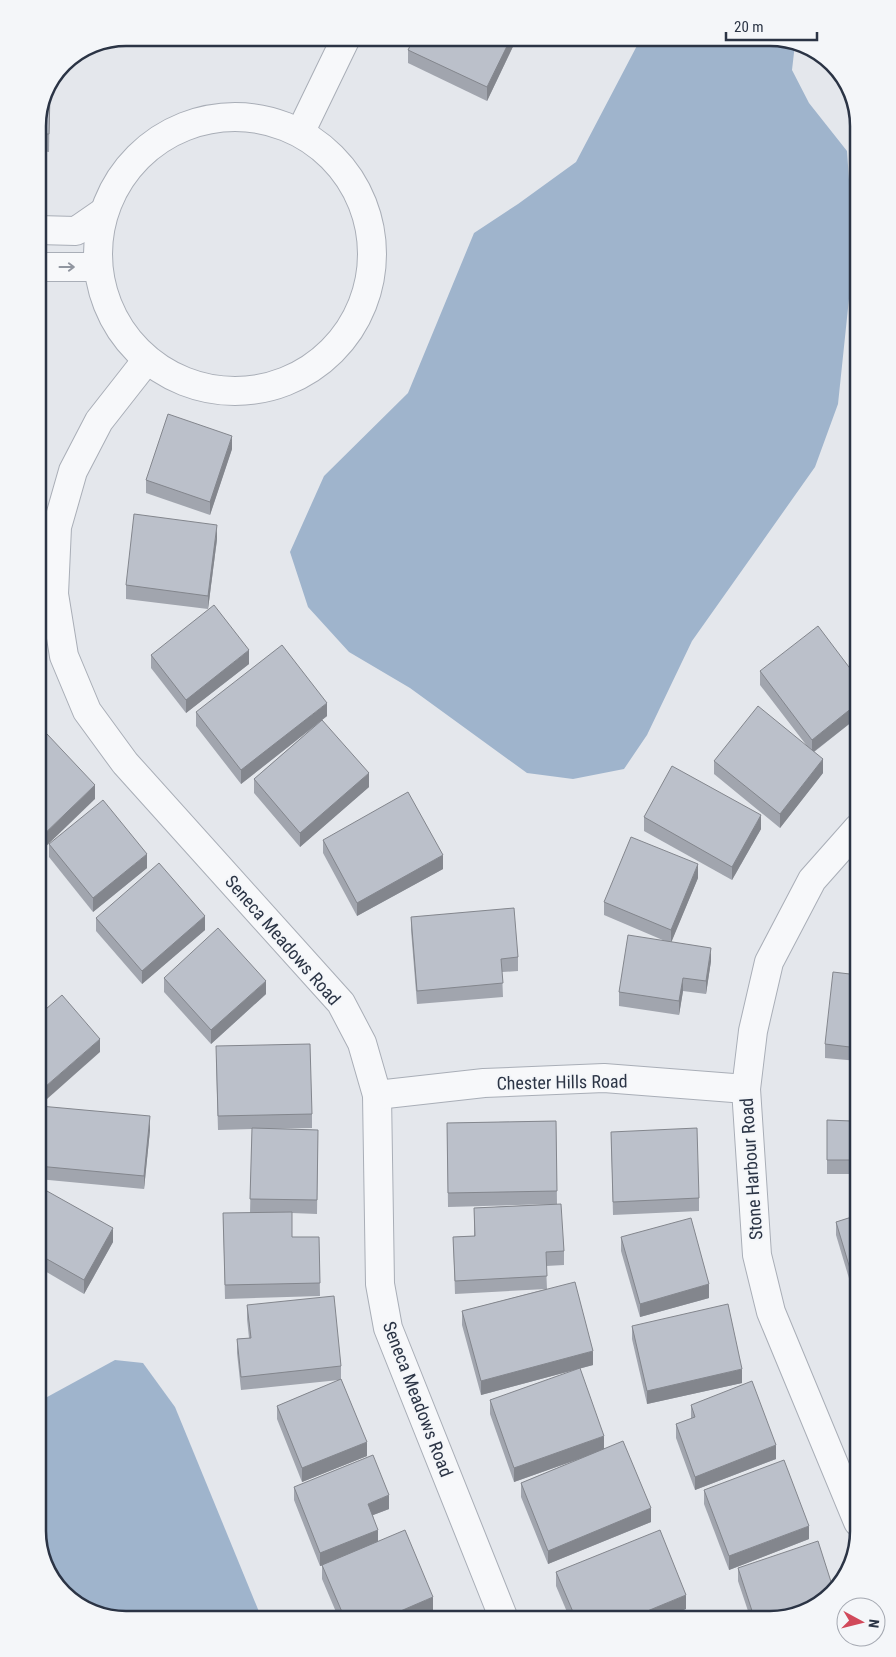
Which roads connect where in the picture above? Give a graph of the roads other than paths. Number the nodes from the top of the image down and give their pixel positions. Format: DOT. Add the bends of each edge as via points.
graph roads {
  1 [pos="342,46"];
  2 [pos="300,131"];
  3 [pos="102,213"];
  4 [pos="46,230"];
  5 [pos="46,267"];
  6 [pos="97,267"];
  7 [pos="146,361"];
  8 [pos="47,527"];
  9 [pos="850,837"];
  10 [pos="746,1089"];
  11 [pos="378,1094"];
  12 [pos="850,1502"];
  13 [pos="501,1611"];
  1 -- 2 [label="street"];
  2 -- 3 [label="street" via="276,122 222,116 170,132 128,166"];
  2 -- 7 [label="street" via="323,148 357,190 372,242 367,296 341,344 299,378 247,393 193,388"];
  3 -- 4 [label="street" via="76,231"];
  3 -- 6 [label="street"];
  5 -- 6 [label="street, one-way"];
  6 -- 7 [label="street" via="112,319"];
  7 -- 8 [label="street, Seneca Meadows Road" via="99,422"];
  8 -- 11 [label="street, Seneca Meadows Road" via="64,656 87,711 125,763 340,1003 362,1043"];
  9 -- 10 [label="street, Stone Harbour Road" via="812,880 769,962 753,1031"];
  10 -- 11 [label="street, Chester Hills Road" via="604,1078 484,1083"];
  10 -- 12 [label="street, Stone Harbour Road" via="757,1255 772,1312"];
  11 -- 13 [label="street, Seneca Meadows Road" via="380,1284 388,1328"];
}
